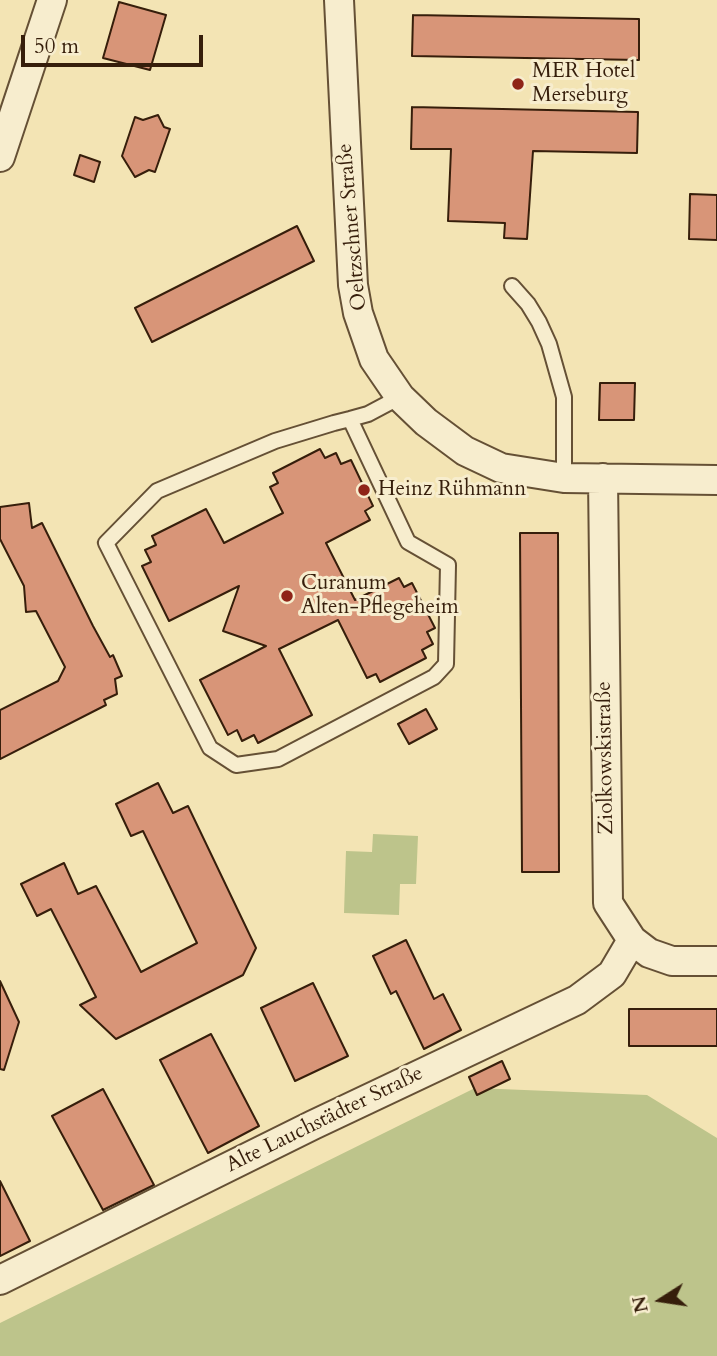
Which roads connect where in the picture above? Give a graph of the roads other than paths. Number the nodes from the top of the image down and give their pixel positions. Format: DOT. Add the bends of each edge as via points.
graph roads {
  1 [pos="52,0"];
  2 [pos="339,0"];
  3 [pos="0,157"];
  4 [pos="512,286"];
  5 [pos="400,397"];
  6 [pos="350,419"];
  7 [pos="564,478"];
  8 [pos="603,478"];
  9 [pos="717,480"];
  10 [pos="632,940"];
  11 [pos="717,961"];
  12 [pos="0,1280"];
  1 -- 3 [label="street"];
  2 -- 5 [label="street, Oeltzschner Straße" via="355,294 374,359"];
  4 -- 7 [label="lane" via="539,322 564,397"];
  5 -- 6 [label="lane"];
  5 -- 7 [label="street, Oeltzschner Straße" via="465,451 501,468"];
  6 -- 6 [label="lane" via="275,441 157,491 106,542 210,748 236,765 278,759 434,677 446,664 448,565 408,542"];
  7 -- 8 [label="street, Oeltzschner Straße"];
  8 -- 9 [label="street, Oeltzschner Straße"];
  8 -- 10 [label="street, Ziolkowskistraße" via="608,903"];
  10 -- 11 [label="street, Ziolkowskistraße" via="649,953 672,961"];
  10 -- 12 [label="street, Alte Lauchstädter Straße" via="612,974 577,1000"];
}
